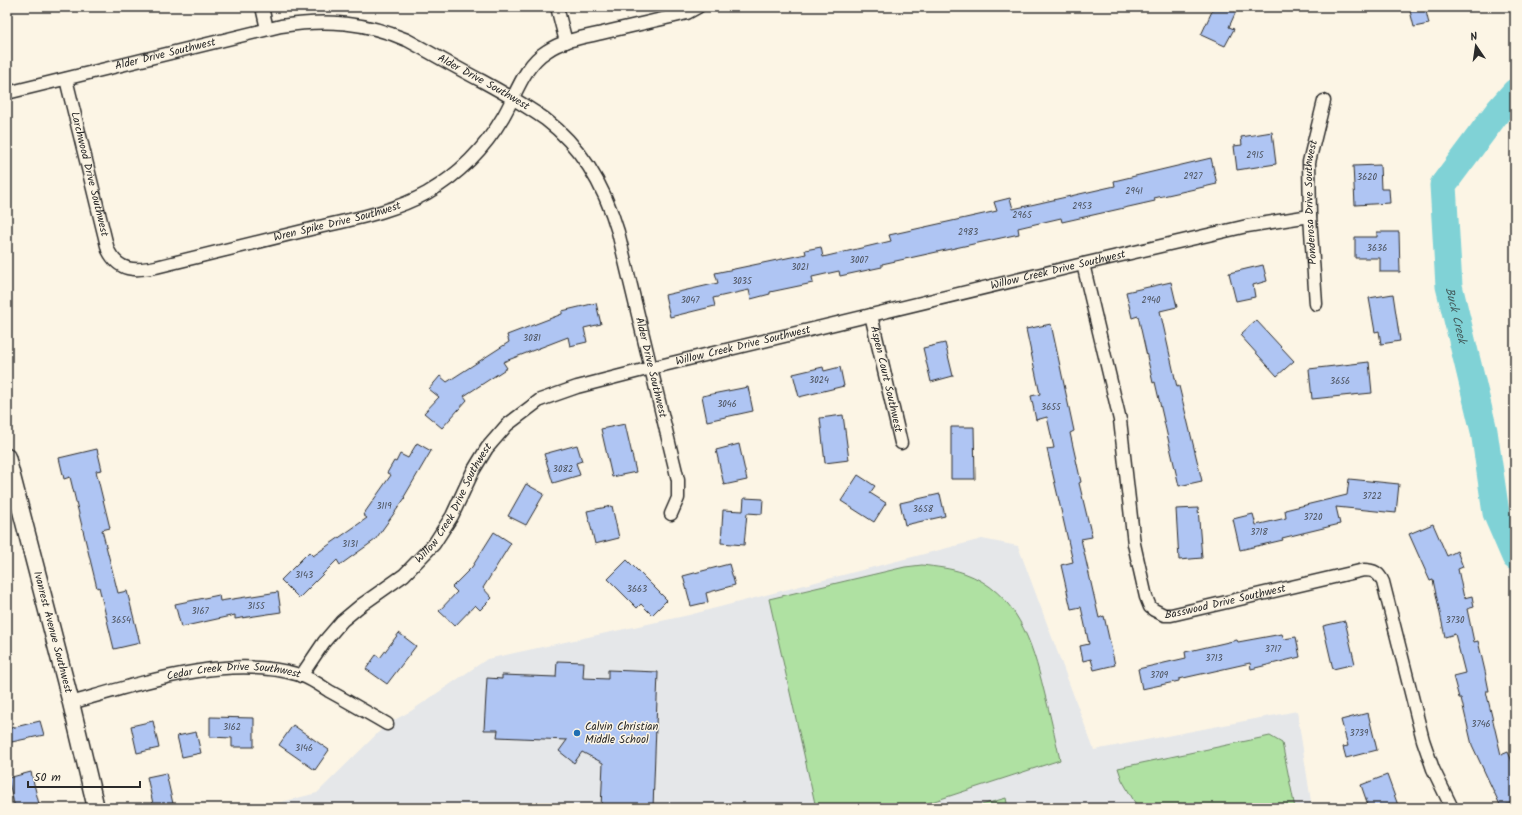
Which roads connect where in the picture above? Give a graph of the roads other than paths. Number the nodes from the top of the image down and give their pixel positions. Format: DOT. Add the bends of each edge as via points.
graph roads {
  1 [pos="262,7"];
  2 [pos="557,7"];
  3 [pos="698,7"];
  4 [pos="267,29"];
  5 [pos="566,42"];
  6 [pos="66,79"];
  7 [pos="7,93"];
  8 [pos="512,98"];
  9 [pos="1324,101"];
  10 [pos="1310,216"];
  11 [pos="1083,264"];
  12 [pos="120,265"];
  13 [pos="1316,304"];
  14 [pos="871,315"];
  15 [pos="651,368"];
  16 [pos="901,443"];
  17 [pos="7,457"];
  18 [pos="671,514"];
  19 [pos="301,676"];
  20 [pos="71,704"];
  21 [pos="387,724"];
  22 [pos="96,808"];
  23 [pos="1452,808"];
  1 -- 4 [label="street"];
  2 -- 5 [label="street"];
  3 -- 5 [label="street, Wren Spike Drive Southwest" via="687,13"];
  4 -- 6 [label="street, Alder Drive Southwest"];
  4 -- 8 [label="street, Alder Drive Southwest" via="298,23 358,24 408,40"];
  5 -- 8 [label="street, Wren Spike Drive Southwest" via="546,51 534,62"];
  6 -- 7 [label="street, Alder Drive Southwest"];
  6 -- 12 [label="street, Larchwood Drive Southwest" via="106,244 111,256"];
  8 -- 12 [label="street, Wren Spike Drive Southwest" via="496,127 471,159 440,184 414,200 363,216 156,267 137,270"];
  8 -- 15 [label="street, Alder Drive Southwest" via="562,134 599,183 618,232"];
  9 -- 10 [label="street, Ponderosa Drive Southwest" via="1309,162"];
  10 -- 11 [label="street, Willow Creek Drive Southwest" via="1247,226"];
  10 -- 13 [label="street, Ponderosa Drive Southwest"];
  11 -- 14 [label="street, Willow Creek Drive Southwest"];
  11 -- 23 [label="street, Basswood Drive Southwest" via="1117,402 1134,544 1150,607 1159,613 1171,614 1364,570 1376,572 1383,582 1425,745 1433,769"];
  14 -- 15 [label="street, Willow Creek Drive Southwest"];
  14 -- 16 [label="street, Aspen Court Southwest"];
  15 -- 18 [label="street, Alder Drive Southwest" via="678,480 678,498"];
  15 -- 19 [label="street, Willow Creek Drive Southwest" via="554,394 530,406 507,425 479,460 452,516 434,544 404,576 342,621"];
  17 -- 20 [label="street, Ivanrest Avenue Southwest"];
  19 -- 20 [label="street, Cedar Creek Drive Southwest" via="279,670 246,667 200,671 126,687"];
  19 -- 21 [label="street, Cedar Creek Drive Southwest"];
  20 -- 22 [label="street, Ivanrest Avenue Southwest"];
}
